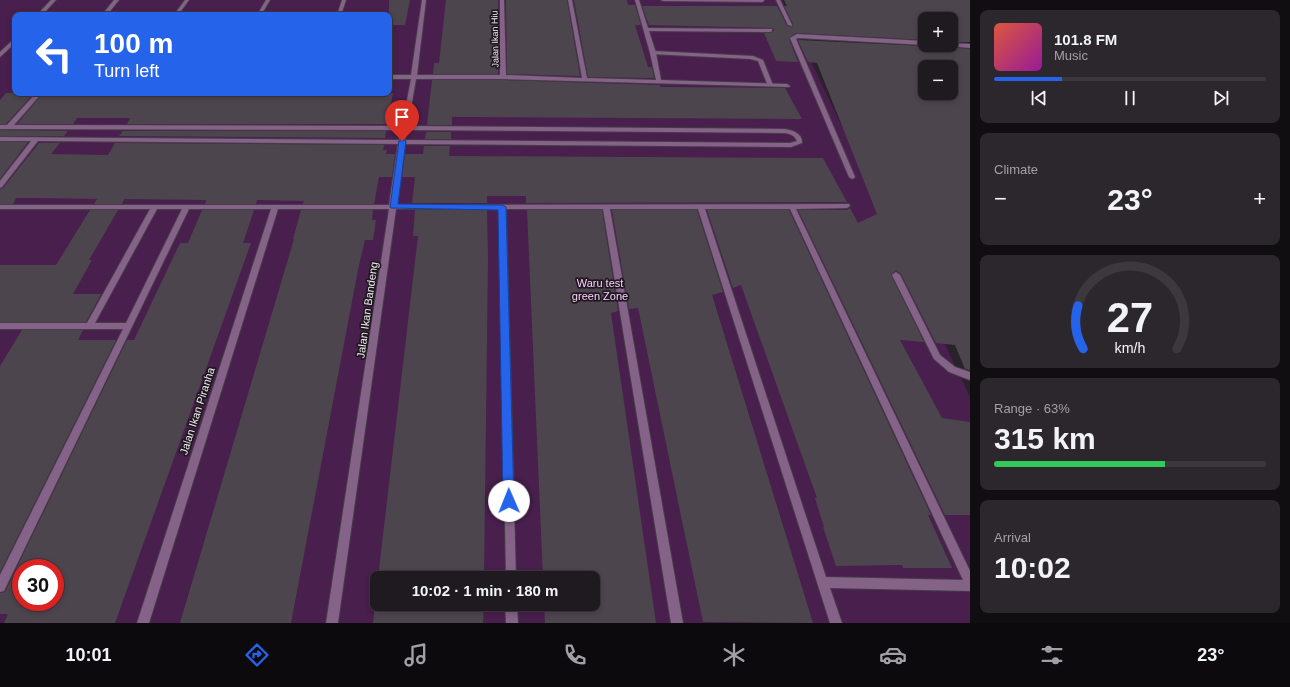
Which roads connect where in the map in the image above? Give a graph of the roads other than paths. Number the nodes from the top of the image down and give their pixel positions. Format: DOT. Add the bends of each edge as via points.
graph roads {
  1 [pos="54,0"];
  2 [pos="117,0"];
  3 [pos="187,0"];
  4 [pos="268,0"];
  5 [pos="344,0"];
  6 [pos="424,0"];
  7 [pos="502,0"];
  8 [pos="570,0"];
  9 [pos="636,0"];
  10 [pos="663,0"];
  11 [pos="778,0"];
  12 [pos="762,1"];
  13 [pos="42,12"];
  14 [pos="107,12"];
  15 [pos="178,12"];
  16 [pos="261,12"];
  17 [pos="340,12"];
  18 [pos="790,25"];
  19 [pos="646,29"];
  20 [pos="770,30"];
  21 [pos="12,43"];
  22 [pos="918,43"];
  23 [pos="958,45"];
  24 [pos="970,46"];
  25 [pos="653,53"];
  26 [pos="0,55"];
  27 [pos="392,77"];
  28 [pos="414,77"];
  29 [pos="503,77"];
  30 [pos="585,80"];
  31 [pos="660,82"];
  32 [pos="770,85"];
  33 [pos="787,86"];
  34 [pos="36,96"];
  35 [pos="0,127"];
  36 [pos="9,127"];
  37 [pos="183,127"];
  38 [pos="405,128"];
  39 [pos="604,129"];
  40 [pos="0,139"];
  41 [pos="36,139"];
  42 [pos="177,140"];
  43 [pos="402,141"];
  44 [pos="607,143"];
  45 [pos="852,177"];
  46 [pos="0,186"];
  47 [pos="847,206"];
  48 [pos="0,207"];
  49 [pos="155,207"];
  50 [pos="187,207"];
  51 [pos="275,207"];
  52 [pos="394,207"];
  53 [pos="502,207"];
  54 [pos="701,207"];
  55 [pos="792,207"];
  56 [pos="606,208"];
  57 [pos="896,275"];
  58 [pos="90,325"];
  59 [pos="128,326"];
  60 [pos="1,328"];
  61 [pos="970,376"];
  62 [pos="511,571"];
  63 [pos="822,582"];
  64 [pos="970,583"];
  65 [pos="970,586"];
  66 [pos="0,587"];
  67 [pos="511,611"];
  68 [pos="143,623"];
  69 [pos="332,623"];
  70 [pos="512,623"];
  71 [pos="677,623"];
  72 [pos="836,623"];
  1 -- 13 [label="street"];
  2 -- 14 [label="street"];
  3 -- 15 [label="street"];
  4 -- 16 [label="street"];
  5 -- 17 [label="street"];
  6 -- 28 [label="street, Jalan Ikan Bandeng"];
  7 -- 29 [label="street, Jalan Ikan Hiu"];
  8 -- 30 [label="street"];
  9 -- 19 [label="street"];
  10 -- 12 [label="street"];
  11 -- 18 [label="street"];
  19 -- 20 [label="street"];
  19 -- 25 [label="street"];
  21 -- 26 [label="street"];
  22 -- 45 [label="street" via="797,36 793,38"];
  23 -- 24 [label="street"];
  25 -- 31 [label="street"];
  25 -- 32 [label="street" via="756,58 760,60"];
  27 -- 28 [label="street"];
  28 -- 29 [label="street"];
  28 -- 38 [label="street, Jalan Ikan Bandeng"];
  29 -- 30 [label="street"];
  30 -- 31 [label="street"];
  31 -- 32 [label="street"];
  32 -- 33 [label="street"];
  34 -- 36 [label="street"];
  35 -- 36 [label="street"];
  36 -- 37 [label="street"];
  37 -- 38 [label="street"];
  37 -- 42 [label="street"];
  38 -- 39 [label="street"];
  38 -- 43 [label="street, Jalan Ikan Bandeng"];
  39 -- 44 [label="street"];
  39 -- 44 [label="street" via="786,131 800,139 800,142 790,145"];
  40 -- 41 [label="street"];
  41 -- 42 [label="street"];
  41 -- 46 [label="street"];
  42 -- 43 [label="street"];
  43 -- 44 [label="street"];
  43 -- 52 [label="street, Jalan Ikan Bandeng"];
  47 -- 55 [label="street"];
  48 -- 49 [label="street"];
  49 -- 50 [label="street"];
  49 -- 58 [label="street"];
  50 -- 51 [label="street"];
  50 -- 59 [label="street"];
  51 -- 52 [label="street"];
  51 -- 68 [label="street, Jalan Ikan Piranha"];
  52 -- 53 [label="street"];
  52 -- 69 [label="street, Jalan Ikan Bandeng"];
  53 -- 56 [label="street"];
  53 -- 62 [label="street"];
  54 -- 55 [label="street"];
  54 -- 56 [label="street"];
  54 -- 63 [label="street"];
  55 -- 64 [label="street"];
  56 -- 71 [label="street"];
  57 -- 61 [label="street" via="942,363"];
  58 -- 59 [label="street"];
  58 -- 60 [label="street"];
  59 -- 66 [label="street"];
  63 -- 65 [label="street"];
  63 -- 72 [label="street"];
  67 -- 70 [label="street"];
}
